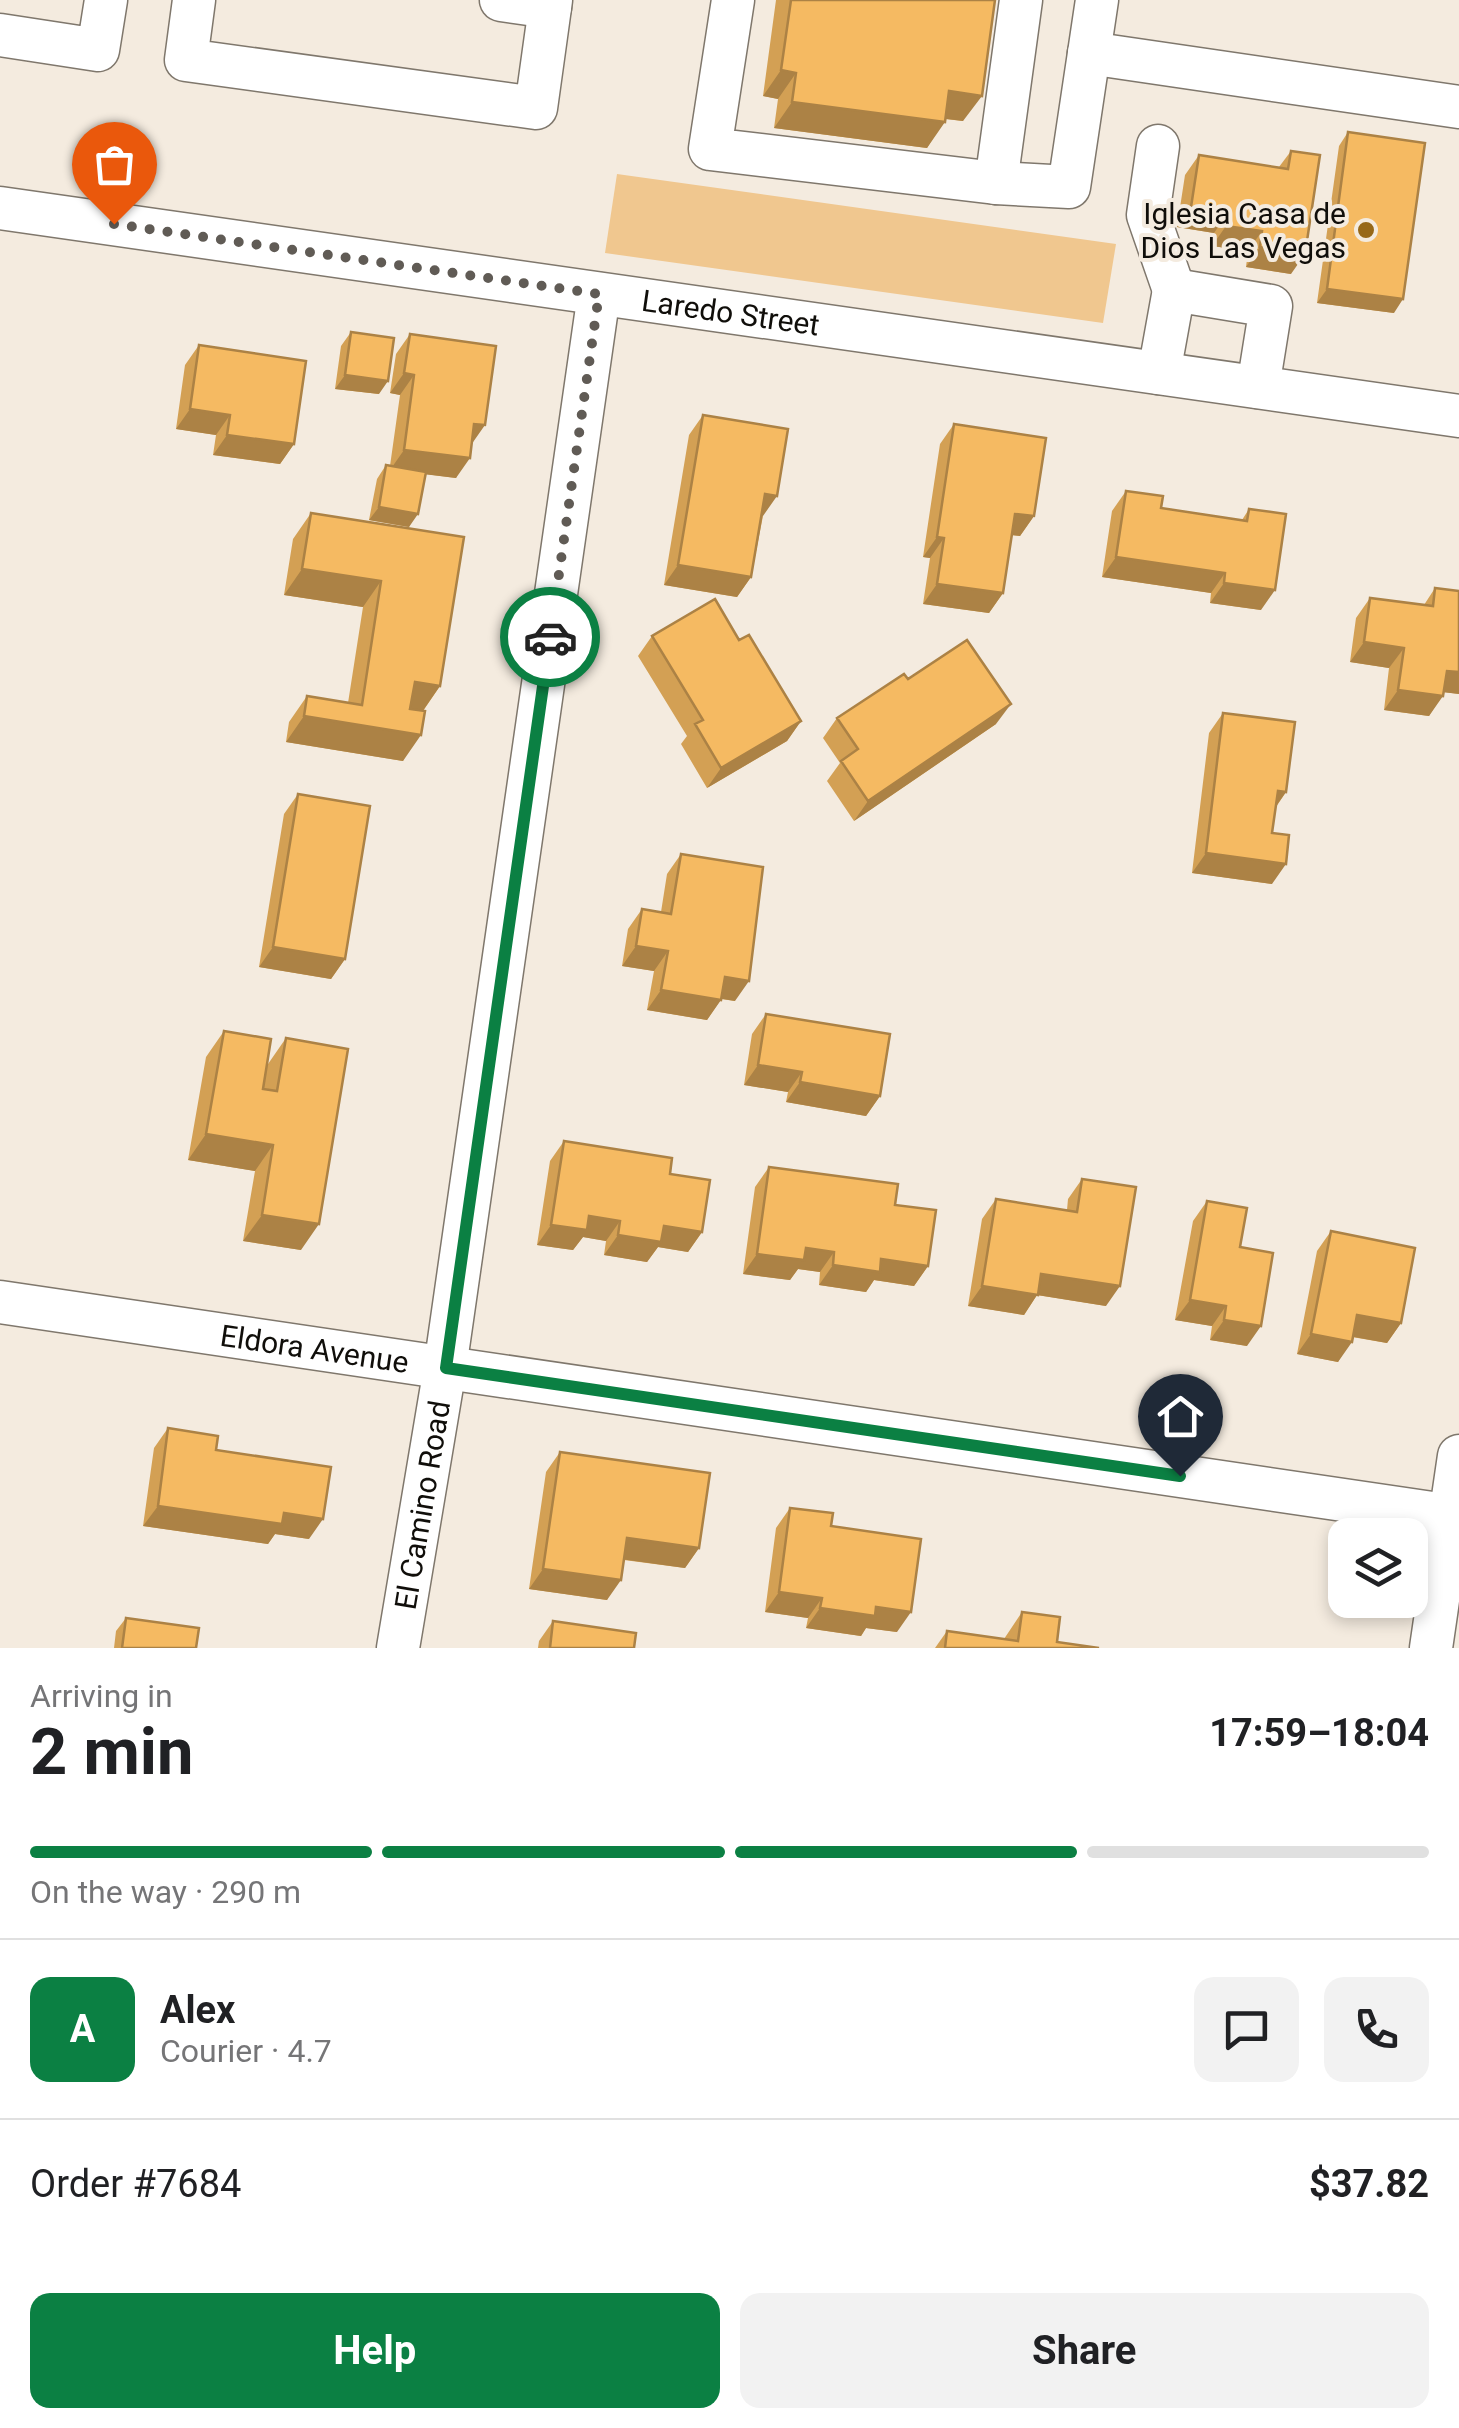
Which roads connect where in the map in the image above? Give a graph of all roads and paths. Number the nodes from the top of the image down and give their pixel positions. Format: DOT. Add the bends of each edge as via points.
graph roads {
  1 [pos="106,0"];
  2 [pos="194,0"];
  3 [pos="501,0"];
  4 [pos="733,0"];
  5 [pos="1021,0"];
  6 [pos="1097,0"];
  7 [pos="551,4"];
  8 [pos="0,36"];
  9 [pos="1089,52"];
  10 [pos="1459,107"];
  11 [pos="1158,146"];
  12 [pos="996,183"];
  13 [pos="0,208"];
  14 [pos="1174,290"];
  15 [pos="599,294"];
  16 [pos="1158,373"];
  17 [pos="1258,387"];
  18 [pos="1459,416"];
  19 [pos="0,1302"];
  20 [pos="446,1368"];
  21 [pos="1459,1456"];
  22 [pos="1455,1517"];
  23 [pos="398,1648"];
  24 [pos="1432,1648"];
  1 -- 8 [label="street" via="98,50"];
  2 -- 7 [label="street" via="186,60 536,108"];
  3 -- 7 [label="street"];
  4 -- 12 [label="street" via="710,149"];
  5 -- 12 [label="street"];
  6 -- 9 [label="street"];
  9 -- 10 [label="street"];
  9 -- 12 [label="street" via="1069,187"];
  11 -- 14 [label="street" via="1148,215"];
  13 -- 15 [label="street, Laredo Street"];
  14 -- 16 [label="street"];
  14 -- 17 [label="street" via="1270,306"];
  15 -- 16 [label="street, Laredo Street"];
  15 -- 20 [label="street, El Camino Road"];
  16 -- 17 [label="street, Laredo Street"];
  17 -- 18 [label="street, Laredo Street"];
  19 -- 20 [label="street, Eldora Avenue"];
  20 -- 22 [label="street, Eldora Avenue"];
  20 -- 23 [label="street, El Camino Road"];
  21 -- 22 [label="street"];
  22 -- 24 [label="street"];
}
